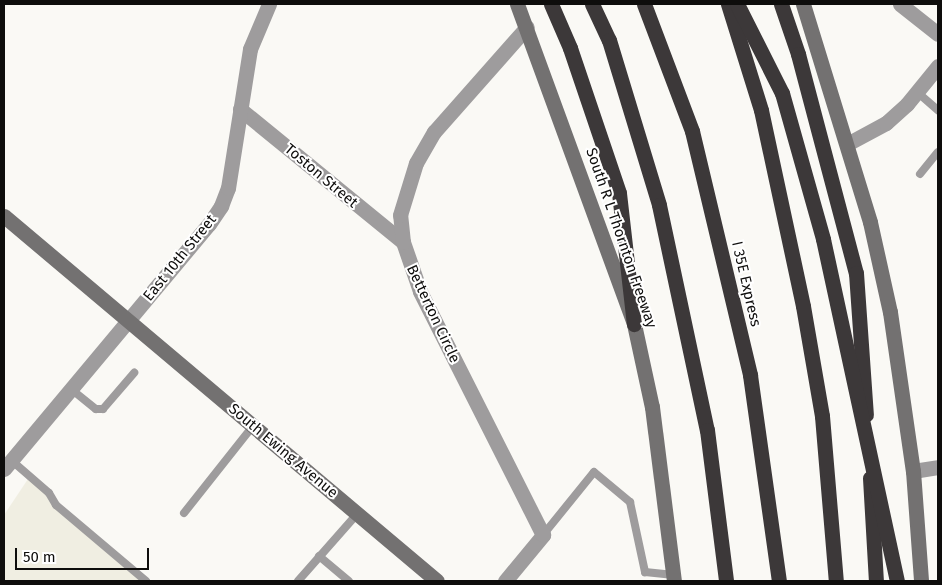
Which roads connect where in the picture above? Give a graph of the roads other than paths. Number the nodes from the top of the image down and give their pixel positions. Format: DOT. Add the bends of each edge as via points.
graph roads {
  1 [pos="269,4"];
  2 [pos="518,4"];
  3 [pos="551,4"];
  4 [pos="592,4"];
  5 [pos="644,4"];
  6 [pos="728,4"];
  7 [pos="737,4"];
  8 [pos="780,4"];
  9 [pos="803,4"];
  10 [pos="900,4"];
  11 [pos="528,27"];
  12 [pos="938,34"];
  13 [pos="938,66"];
  14 [pos="917,92"];
  15 [pos="240,109"];
  16 [pos="938,110"];
  17 [pos="847,144"];
  18 [pos="938,152"];
  19 [pos="920,174"];
  20 [pos="4,216"];
  21 [pos="403,242"];
  22 [pos="128,322"];
  23 [pos="634,324"];
  24 [pos="134,373"];
  25 [pos="71,389"];
  26 [pos="253,426"];
  27 [pos="8,465"];
  28 [pos="938,467"];
  29 [pos="913,471"];
  30 [pos="184,513"];
  31 [pos="357,514"];
  32 [pos="543,535"];
  33 [pos="320,556"];
  34 [pos="645,572"];
  35 [pos="674,578"];
  36 [pos="146,581"];
  37 [pos="298,581"];
  38 [pos="349,581"];
  39 [pos="437,581"];
  40 [pos="505,581"];
  41 [pos="646,581"];
  42 [pos="726,581"];
  43 [pos="779,581"];
  44 [pos="836,581"];
  45 [pos="876,581"];
  46 [pos="897,581"];
  47 [pos="921,581"];
  1 -- 15 [label="street, East 10th Street" via="256,28 250,49"];
  2 -- 11 [label="main road, South R L Thornton Freeway"];
  3 -- 23 [label="highway" via="570,48 618,193"];
  4 -- 42 [label="highway" via="609,40 659,205 707,430"];
  5 -- 43 [label="highway, I 35E Express" via="692,131 747,366"];
  6 -- 44 [label="highway" via="761,110 804,306 822,416"];
  7 -- 46 [label="highway, bridge" via="782,93 821,230"];
  8 -- 45 [label="highway" via="798,54 856,273"];
  9 -- 17 [label="main road"];
  10 -- 12 [label="street"];
  11 -- 21 [label="street, Betterton Circle" via="434,132 416,163 400,215"];
  11 -- 23 [label="main road, South R L Thornton Freeway"];
  13 -- 14 [label="street"];
  14 -- 16 [label="lane"];
  14 -- 17 [label="street" via="886,123"];
  15 -- 21 [label="street, Toston Street"];
  15 -- 22 [label="street, East 10th Street" via="228,188 221,206"];
  17 -- 29 [label="main road" via="890,312"];
  18 -- 19 [label="lane"];
  20 -- 22 [label="main road, South Ewing Avenue"];
  21 -- 32 [label="street, Betterton Circle" via="420,291"];
  22 -- 25 [label="street, East 10th Street"];
  22 -- 26 [label="main road, South Ewing Avenue"];
  23 -- 35 [label="main road, South R L Thornton Freeway" via="652,407"];
  24 -- 25 [label="lane" via="103,409 96,409"];
  25 -- 27 [label="street, East 10th Street"];
  26 -- 30 [label="lane"];
  26 -- 31 [label="main road, South Ewing Avenue"];
  27 -- 36 [label="lane" via="49,493 56,505"];
  28 -- 29 [label="street"];
  29 -- 47 [label="main road"];
  31 -- 33 [label="lane"];
  31 -- 39 [label="main road, South Ewing Avenue"];
  32 -- 34 [label="lane" via="594,472 630,502"];
  32 -- 40 [label="street"];
  33 -- 37 [label="lane"];
  33 -- 38 [label="lane"];
  34 -- 35 [label="lane"];
  34 -- 41 [label="lane"];
}
